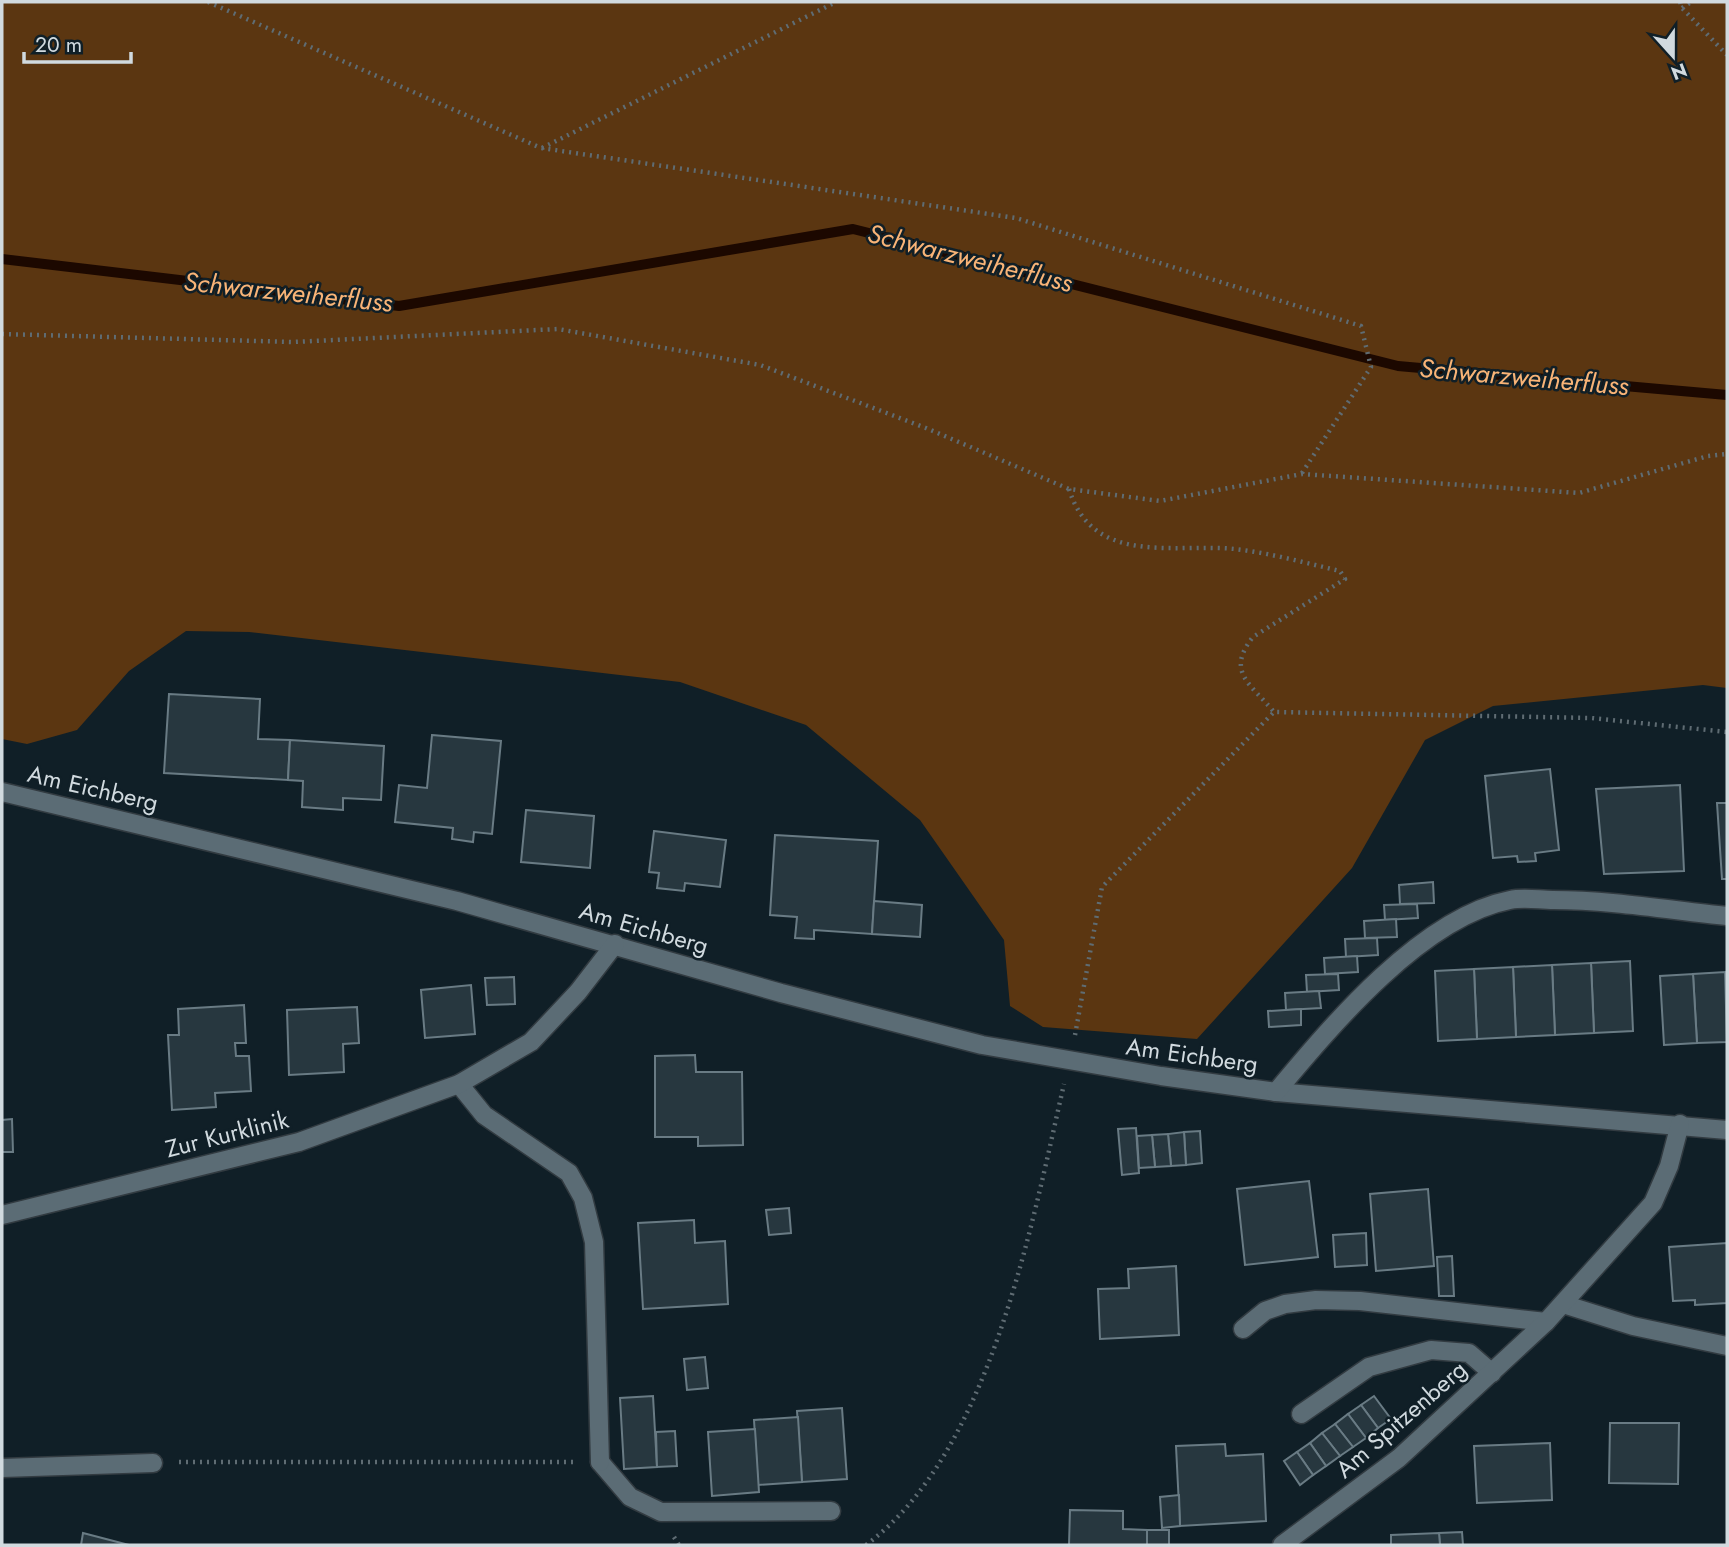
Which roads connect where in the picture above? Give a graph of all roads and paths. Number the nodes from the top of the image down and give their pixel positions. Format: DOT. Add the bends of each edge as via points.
graph roads {
  1 [pos="208,2"];
  2 [pos="836,2"];
  3 [pos="1691,2"];
  4 [pos="1681,5"];
  5 [pos="1727,55"];
  6 [pos="541,148"];
  7 [pos="2,334"];
  8 [pos="1727,454"];
  9 [pos="1302,474"];
  10 [pos="1069,489"];
  11 [pos="1274,712"];
  12 [pos="1727,732"];
  13 [pos="2,792"];
  14 [pos="1727,916"];
  15 [pos="615,944"];
  16 [pos="1073,1043"];
  17 [pos="1065,1080"];
  18 [pos="459,1084"];
  19 [pos="1276,1092"];
  20 [pos="1680,1124"];
  21 [pos="1727,1130"];
  22 [pos="2,1215"];
  23 [pos="1563,1304"];
  24 [pos="1546,1322"];
  25 [pos="1243,1329"];
  26 [pos="1727,1346"];
  27 [pos="1492,1373"];
  28 [pos="1301,1414"];
  29 [pos="153,1462"];
  30 [pos="600,1462"];
  31 [pos="2,1468"];
  32 [pos="831,1511"];
  33 [pos="866,1545"];
  34 [pos="1282,1545"];
  1 -- 6 [label="path"];
  2 -- 6 [label="path"];
  3 -- 4 [label="path"];
  4 -- 5 [label="path"];
  6 -- 9 [label="path" via="1016,218 1361,326 1371,367"];
  7 -- 10 [label="path" via="293,342 558,329 760,365"];
  8 -- 9 [label="path" via="1579,493"];
  9 -- 10 [label="path" via="1160,501"];
  10 -- 11 [label="path" via="1076,510 1096,530 1126,546 1236,549 1340,571 1345,579 1252,637 1242,650 1241,672"];
  11 -- 12 [label="path" via="1591,718"];
  11 -- 16 [label="path" via="1102,887"];
  13 -- 15 [label="street, Am Eichberg" via="457,901"];
  14 -- 19 [label="street, Am Eichberg" via="1578,900 1512,900 1474,912 1426,939 1390,971"];
  15 -- 18 [label="street, Zur Kurklinik" via="531,1042"];
  15 -- 19 [label="street, Am Eichberg" via="982,1045"];
  17 -- 33 [label="path" via="1021,1273 971,1403 922,1492"];
  18 -- 22 [label="street, Zur Kurklinik" via="299,1142"];
  18 -- 30 [label="street" via="484,1115 569,1173 583,1198 594,1242"];
  19 -- 20 [label="street, Am Eichberg"];
  20 -- 21 [label="street, Am Eichberg"];
  20 -- 23 [label="street, Am Spitzenberg" via="1653,1203"];
  23 -- 24 [label="street, Am Spitzenberg"];
  23 -- 26 [label="street" via="1633,1326"];
  24 -- 25 [label="street" via="1316,1300 1265,1311"];
  24 -- 27 [label="street, Am Spitzenberg"];
  27 -- 28 [label="street" via="1469,1353 1431,1350 1368,1367"];
  27 -- 34 [label="street, Am Spitzenberg" via="1399,1458"];
  29 -- 30 [label="path"];
  29 -- 31 [label="street"];
  30 -- 32 [label="street" via="630,1497 661,1511"];
}
